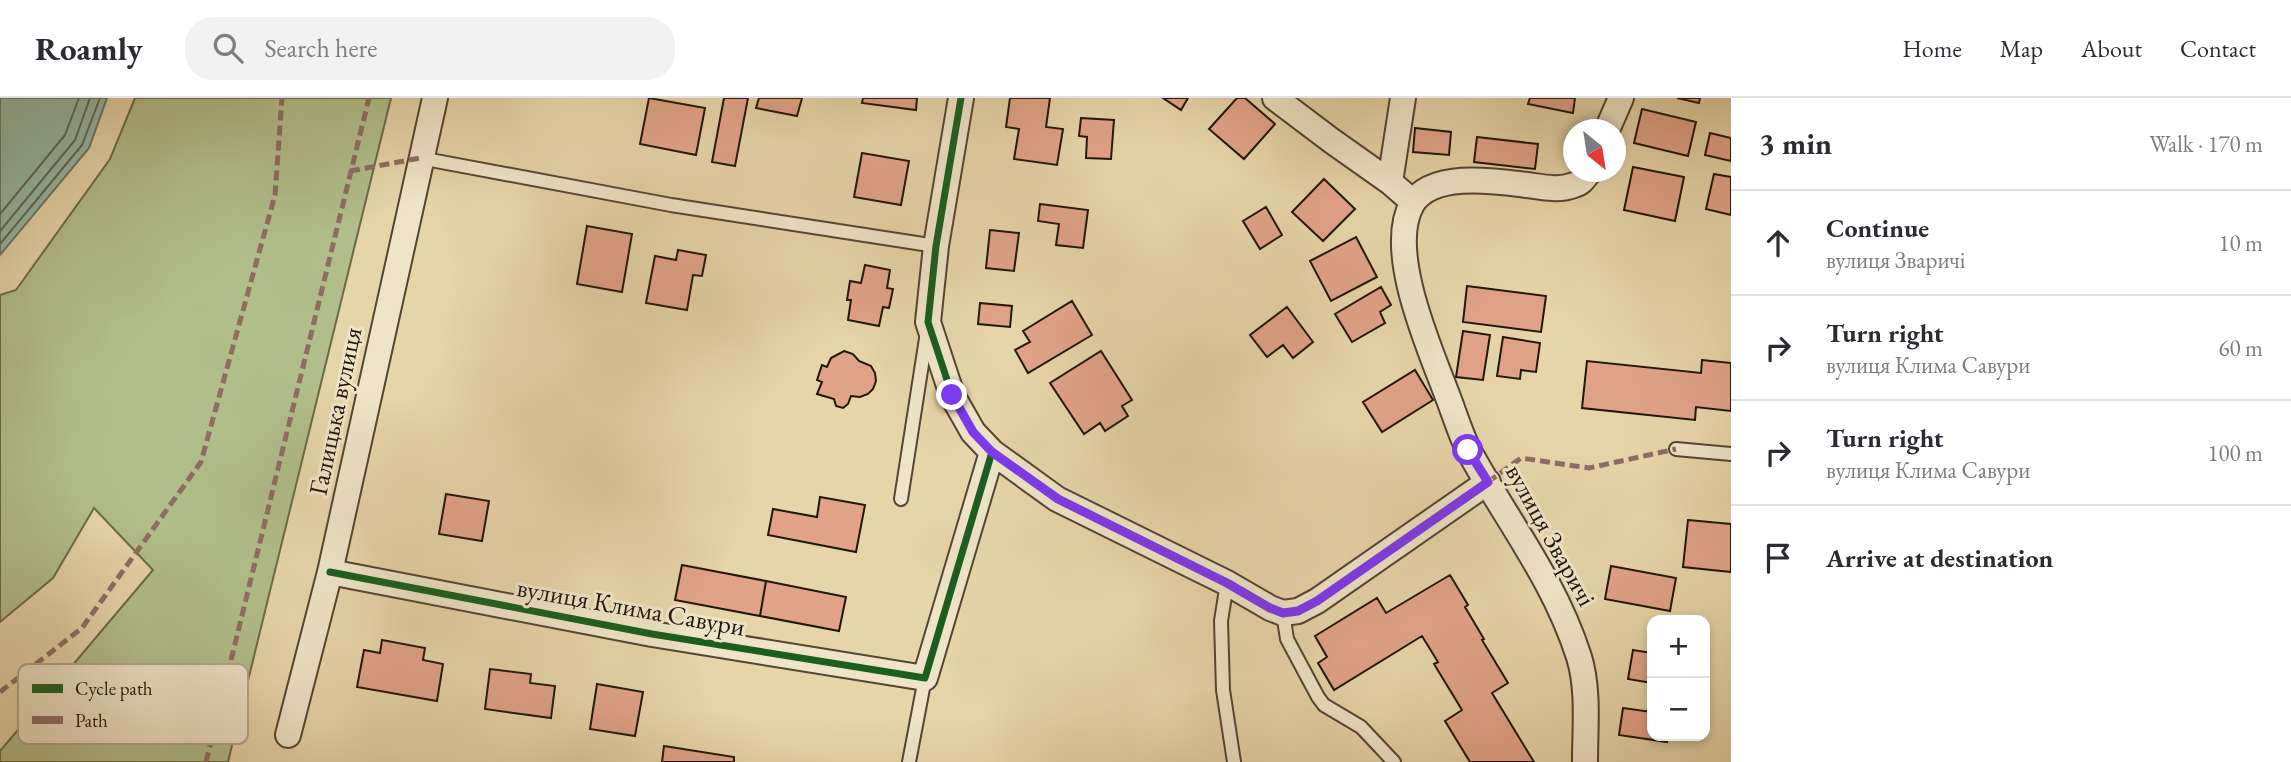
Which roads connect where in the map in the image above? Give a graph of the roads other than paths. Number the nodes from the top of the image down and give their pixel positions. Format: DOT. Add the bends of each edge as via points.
graph roads {
  1 [pos="435,98"];
  2 [pos="961,98"];
  3 [pos="1275,98"];
  4 [pos="1403,98"];
  5 [pos="1621,98"];
  6 [pos="1612,119"];
  7 [pos="421,158"];
  8 [pos="1391,182"];
  9 [pos="1580,182"];
  10 [pos="1413,202"];
  11 [pos="936,246"];
  12 [pos="928,322"];
  13 [pos="1676,449"];
  14 [pos="992,452"];
  15 [pos="1731,454"];
  16 [pos="1488,482"];
  17 [pos="901,499"];
  18 [pos="330,572"];
  19 [pos="1227,583"];
  20 [pos="1283,613"];
  21 [pos="926,678"];
  22 [pos="288,735"];
  23 [pos="909,762"];
  24 [pos="1234,762"];
  25 [pos="1394,762"];
  26 [pos="1585,762"];
  1 -- 7 [label="street, Галицька вулиця"];
  2 -- 11 [label="street"];
  3 -- 8 [label="street"];
  4 -- 8 [label="street"];
  5 -- 6 [label="street"];
  7 -- 11 [label="lane" via="671,205"];
  7 -- 18 [label="street, Галицька вулиця"];
  8 -- 10 [label="street"];
  9 -- 10 [label="street" via="1554,188 1458,181 1438,185"];
  10 -- 16 [label="street, вулиця Зваричі" via="1405,226 1405,250 1415,307 1468,450"];
  11 -- 12 [label="street"];
  12 -- 14 [label="street" via="952,395 973,432"];
  12 -- 17 [label="lane"];
  13 -- 15 [label="lane"];
  14 -- 19 [label="street" via="1058,499"];
  14 -- 21 [label="street"];
  16 -- 20 [label="street" via="1317,601"];
  16 -- 26 [label="street, вулиця Зваричі" via="1534,556 1580,660 1586,705"];
  18 -- 21 [label="street, вулиця Клима Савури" via="652,634"];
  18 -- 22 [label="street, Галицька вулиця"];
  19 -- 20 [label="street"];
  19 -- 24 [label="lane" via="1221,621 1223,676"];
  20 -- 25 [label="lane" via="1287,639 1318,697 1361,727"];
  21 -- 23 [label="lane"];
}
